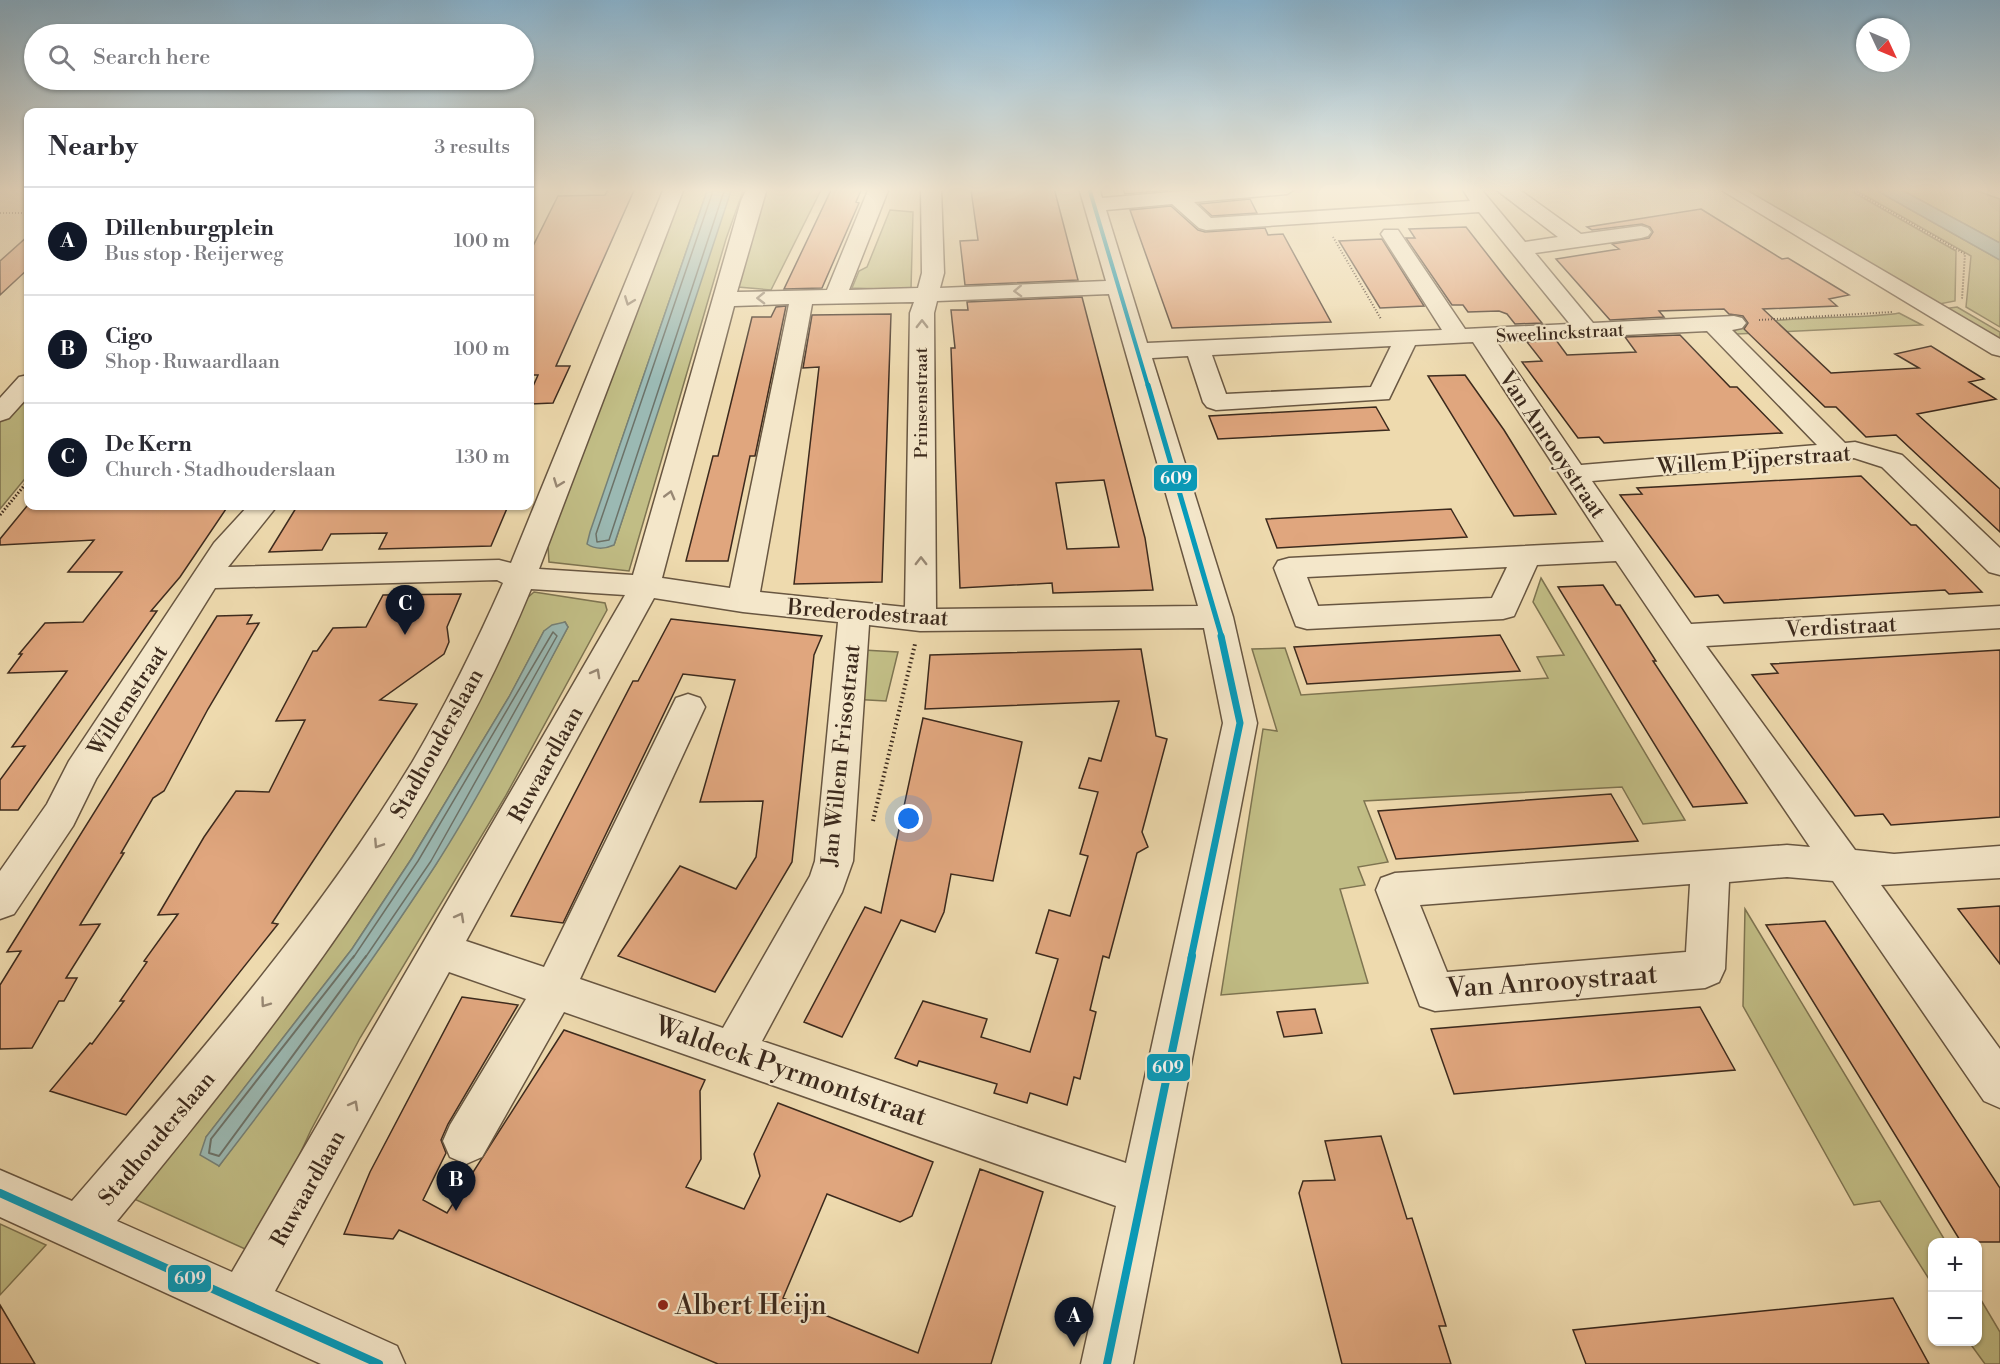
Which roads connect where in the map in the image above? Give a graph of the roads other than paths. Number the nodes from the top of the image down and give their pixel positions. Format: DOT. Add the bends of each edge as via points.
graph roads {
  1 [pos="649,252"];
  2 [pos="737,252"];
  3 [pos="853,252"];
  4 [pos="933,252"];
  5 [pos="1108,252"];
  6 [pos="1405,252"];
  7 [pos="1522,252"];
  8 [pos="1836,252"];
  9 [pos="1119,287"];
  10 [pos="928,295"];
  11 [pos="835,297"];
  12 [pos="802,298"];
  13 [pos="724,299"];
  14 [pos="1588,331"];
  15 [pos="1470,337"];
  16 [pos="1400,340"];
  17 [pos="1198,349"];
  18 [pos="2000,349"];
  19 [pos="1139,351"];
  20 [pos="24,386"];
  21 [pos="0,413"];
  22 [pos="1837,450"];
  23 [pos="1574,474"];
  24 [pos="259,510"];
  25 [pos="1625,551"];
  26 [pos="1526,557"];
  27 [pos="2000,565"];
  28 [pos="206,578"];
  29 [pos="521,578"];
  30 [pos="645,586"];
  31 [pos="743,601"];
  32 [pos="854,615"];
  33 [pos="1217,617"];
  34 [pos="2000,617"];
  35 [pos="920,620"];
  36 [pos="1682,636"];
  37 [pos="688,707"];
  38 [pos="2000,862"];
  39 [pos="1846,865"];
  40 [pos="1710,868"];
  41 [pos="0,902"];
  42 [pos="441,951"];
  43 [pos="554,990"];
  44 [pos="733,1052"];
  45 [pos="2000,1086"];
  46 [pos="466,1141"];
  47 [pos="1142,1192"];
  48 [pos="0,1193"];
  49 [pos="80,1228"];
  50 [pos="242,1302"];
  51 [pos="374,1363"];
  52 [pos="1107,1364"];
  1 -- 29 [label="street, Stadhouderslaan, one-way"];
  2 -- 13 [label="street, Ruwaardlaan"];
  3 -- 11 [label="street"];
  4 -- 10 [label="street, Prinsenstraat"];
  5 -- 9 [label="street"];
  6 -- 15 [label="street, Van Anrooystraat"];
  7 -- 14 [label="street"];
  8 -- 18 [label="street"];
  9 -- 10 [label="street, one-way"];
  9 -- 19 [label="street"];
  10 -- 11 [label="street"];
  35 -- 10 [label="street, Prinsenstraat, one-way" via="922,313"];
  11 -- 12 [label="street"];
  12 -- 13 [label="street, one-way"];
  12 -- 31 [label="street"];
  30 -- 13 [label="street, Ruwaardlaan, one-way"];
  14 -- 15 [label="street, Sweelinckstraat"];
  14 -- 22 [label="street, Sweelinckstraat" via="1724,324"];
  15 -- 16 [label="street, Sweelinckstraat"];
  15 -- 23 [label="street, Van Anrooystraat"];
  16 -- 17 [label="street, Sweelinckstraat"];
  16 -- 17 [label="street" via="1380,394 1216,402"];
  17 -- 19 [label="street, Sweelinckstraat"];
  19 -- 33 [label="street"];
  20 -- 21 [label="street"];
  22 -- 23 [label="street, Willem Pijperstraat"];
  22 -- 27 [label="street, Willem Pijperstraat" via="1856,450 1892,461"];
  23 -- 25 [label="street, Van Anrooystraat"];
  24 -- 28 [label="street, Willemstraat" via="224,550"];
  25 -- 26 [label="street, Van Anrooystraat"];
  25 -- 36 [label="street, Van Anrooystraat"];
  26 -- 26 [label="street, Van Anrooystraat" via="1514,558 1289,568 1307,618 1503,608"];
  28 -- 29 [label="street, Brederodestraat" via="499,570"];
  28 -- 41 [label="street, Willemstraat" via="82,771 60,815"];
  29 -- 30 [label="street, Brederodestraat"];
  29 -- 49 [label="street, Stadhouderslaan, one-way" via="464,700 351,886 224,1058"];
  30 -- 31 [label="street, Brederodestraat"];
  42 -- 30 [label="street, Ruwaardlaan, one-way"];
  31 -- 32 [label="street, Brederodestraat"];
  32 -- 35 [label="street, Brederodestraat"];
  32 -- 44 [label="street, Jan Willem Frisostraat" via="834,861 828,880"];
  33 -- 35 [label="street, Brederodestraat"];
  33 -- 47 [label="street" via="1238,704 1238,741"];
  34 -- 36 [label="street, Verdistraat"];
  36 -- 39 [label="street, Van Anrooystraat"];
  37 -- 43 [label="street"];
  38 -- 39 [label="street" via="1894,870"];
  39 -- 40 [label="street, Van Anrooystraat" via="1787,861"];
  39 -- 45 [label="street, Van Anrooystraat"];
  40 -- 40 [label="street, Van Anrooystraat" via="1705,969 1435,992 1395,890"];
  42 -- 43 [label="street, Waldeck Pyrmontstraat"];
  50 -- 42 [label="street, Ruwaardlaan, one-way"];
  43 -- 44 [label="street, Waldeck Pyrmontstraat"];
  43 -- 46 [label="street"];
  44 -- 47 [label="street, Waldeck Pyrmontstraat"];
  47 -- 52 [label="street"];
  48 -- 49 [label="street"];
  49 -- 50 [label="street"];
  50 -- 51 [label="street"];
}
